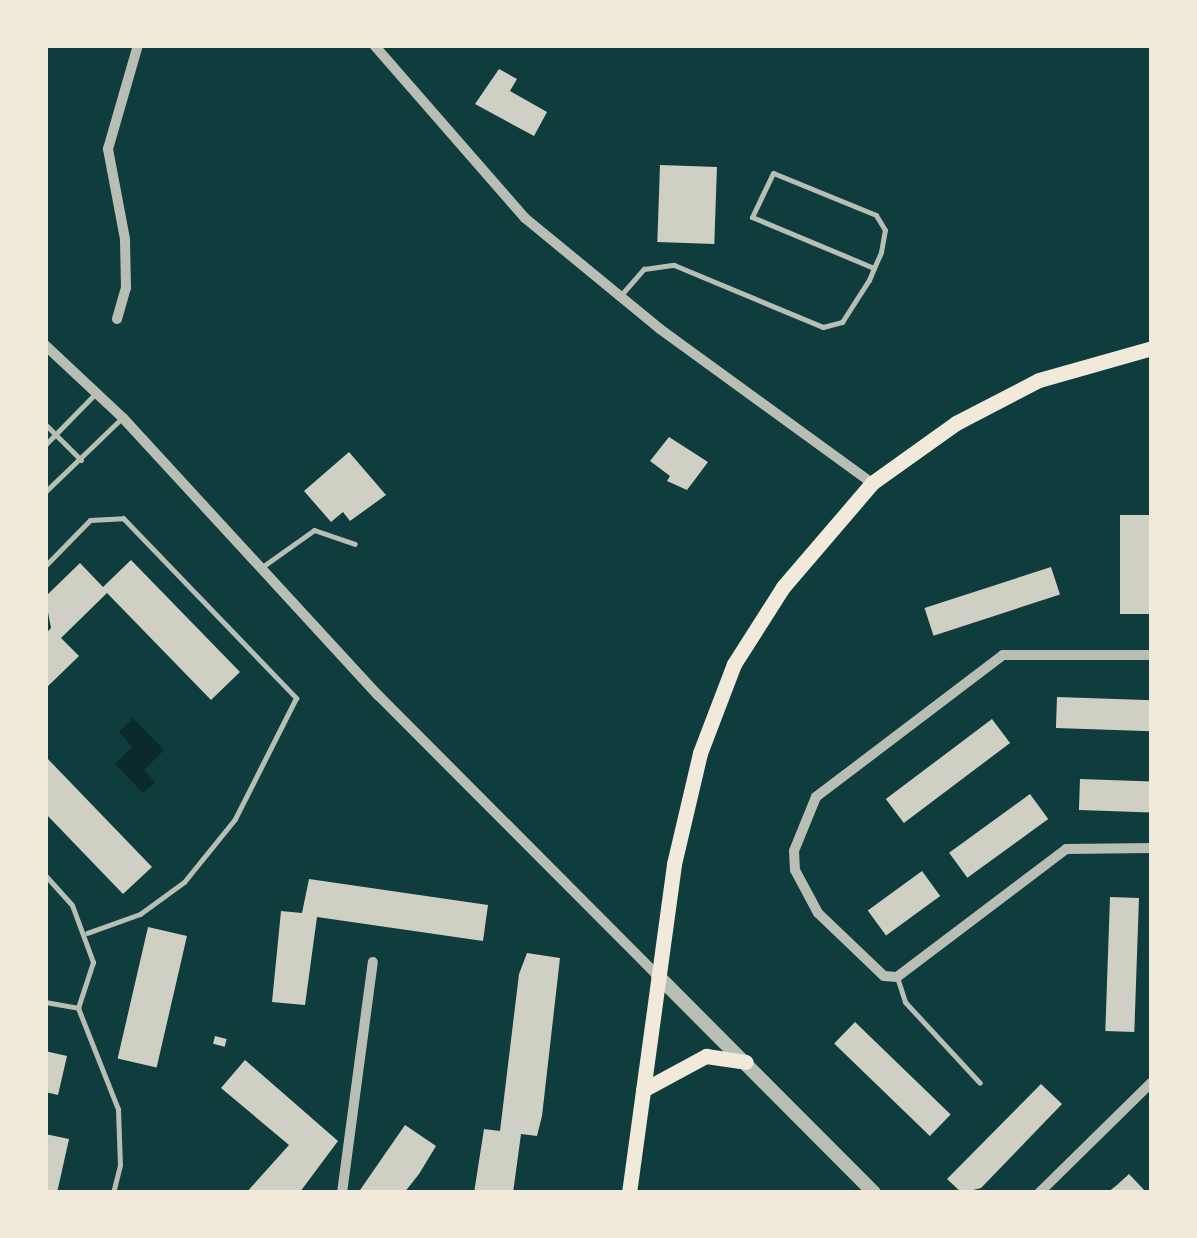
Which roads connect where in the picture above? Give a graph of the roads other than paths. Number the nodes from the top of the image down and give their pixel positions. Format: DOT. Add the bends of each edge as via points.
graph roads {
  1 [pos="138,45"];
  2 [pos="374,45"];
  3 [pos="874,268"];
  4 [pos="619,297"];
  5 [pos="117,319"];
  6 [pos="45,345"];
  7 [pos="1152,348"];
  8 [pos="96,393"];
  9 [pos="123,418"];
  10 [pos="45,424"];
  11 [pos="55,434"];
  12 [pos="45,445"];
  13 [pos="82,460"];
  14 [pos="872,483"];
  15 [pos="45,492"];
  16 [pos="355,544"];
  17 [pos="45,566"];
  18 [pos="262,566"];
  19 [pos="1152,655"];
  20 [pos="1152,848"];
  21 [pos="45,875"];
  22 [pos="87,933"];
  23 [pos="372,962"];
  24 [pos="658,976"];
  25 [pos="897,977"];
  26 [pos="45,1002"];
  27 [pos="78,1008"];
  28 [pos="746,1062"];
  29 [pos="1152,1082"];
  30 [pos="980,1083"];
  31 [pos="642,1090"];
  32 [pos="112,1193"];
  33 [pos="342,1193"];
  34 [pos="629,1193"];
  35 [pos="874,1193"];
  36 [pos="1039,1193"];
  1 -- 5 [label="street" via="108,149 125,239 126,288"];
  2 -- 4 [label="street" via="486,179"];
  3 -- 3 [label="lane" via="885,230 876,215 773,173 752,217"];
  3 -- 4 [label="lane" via="842,322 823,327 674,265 644,268"];
  4 -- 14 [label="street"];
  6 -- 8 [label="street"];
  7 -- 14 [label="main road" via="1040,380 956,422"];
  8 -- 9 [label="street"];
  8 -- 11 [label="lane"];
  9 -- 13 [label="lane"];
  9 -- 18 [label="street"];
  10 -- 11 [label="lane"];
  11 -- 12 [label="lane"];
  11 -- 13 [label="lane"];
  13 -- 15 [label="lane"];
  14 -- 24 [label="main road" via="783,587 734,664 700,753 674,864"];
  16 -- 18 [label="lane" via="314,530 301,533"];
  17 -- 22 [label="lane" via="90,520 123,518 296,698 236,819 184,882 140,914"];
  18 -- 24 [label="street" via="378,695"];
  19 -- 25 [label="street" via="1003,655 816,796 794,851 801,884 818,914 884,976"];
  20 -- 25 [label="street" via="1066,849"];
  21 -- 22 [label="lane"];
  22 -- 27 [label="lane" via="94,962"];
  23 -- 33 [label="street"];
  24 -- 28 [label="street"];
  24 -- 31 [label="main road"];
  25 -- 30 [label="lane" via="905,1002"];
  26 -- 27 [label="lane"];
  27 -- 32 [label="lane" via="118,1109 120,1164"];
  28 -- 31 [label="main road" via="706,1056"];
  28 -- 35 [label="street"];
  29 -- 36 [label="street"];
  31 -- 34 [label="main road"];
}
